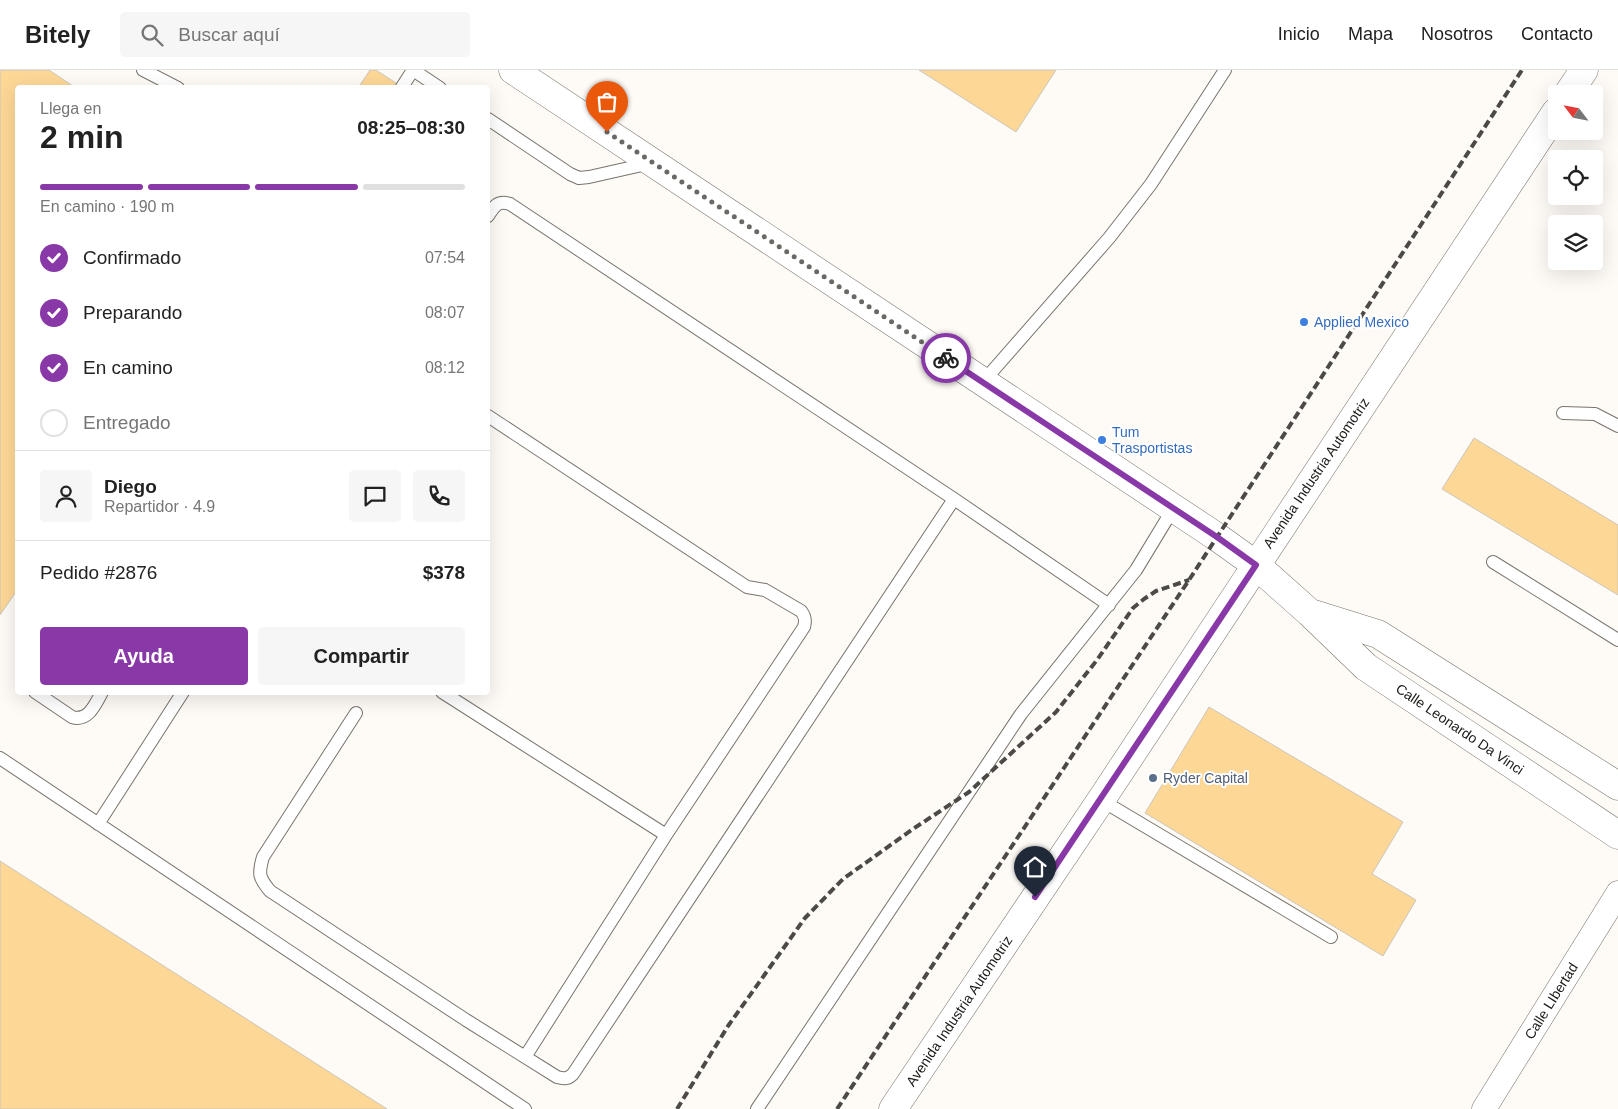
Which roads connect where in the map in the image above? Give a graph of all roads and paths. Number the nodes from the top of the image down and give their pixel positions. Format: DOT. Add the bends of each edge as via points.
graph roads {
  1 [pos="143,70"];
  2 [pos="165,70"];
  3 [pos="413,70"];
  4 [pos="513,70"];
  5 [pos="1225,70"];
  6 [pos="1584,70"];
  7 [pos="173,85"];
  8 [pos="177,85"];
  9 [pos="404,85"];
  10 [pos="436,85"];
  11 [pos="1574,85"];
  12 [pos="490,120"];
  13 [pos="1548,124"];
  14 [pos="654,163"];
  15 [pos="490,213"];
  16 [pos="982,383"];
  17 [pos="1563,413"];
  18 [pos="490,417"];
  19 [pos="1618,426"];
  20 [pos="954,498"];
  21 [pos="1173,509"];
  22 [pos="1493,562"];
  23 [pos="1256,565"];
  24 [pos="1109,605"];
  25 [pos="1310,613"];
  26 [pos="1618,640"];
  27 [pos="39,695"];
  28 [pos="100,695"];
  29 [pos="181,695"];
  30 [pos="447,695"];
  31 [pos="356,713"];
  32 [pos="0,758"];
  33 [pos="1618,786"];
  34 [pos="1101,800"];
  35 [pos="98,824"];
  36 [pos="1618,834"];
  37 [pos="666,835"];
  38 [pos="1618,892"];
  39 [pos="1331,937"];
  40 [pos="525,1057"];
  41 [pos="525,1109"];
  42 [pos="757,1109"];
  43 [pos="893,1109"];
  44 [pos="1484,1109"];
  1 -- 7 [label="lane"];
  2 -- 8 [label="lane"];
  3 -- 9 [label="lane"];
  3 -- 10 [label="lane"];
  4 -- 14 [label="main road, Calle Leonardo Da Vinci"];
  5 -- 16 [label="lane" via="1151,184 1109,238"];
  6 -- 11 [label="main road"];
  12 -- 14 [label="lane" via="579,178"];
  13 -- 23 [label="main road, Avenida Industria Automotriz"];
  14 -- 16 [label="main road, Calle Leonardo Da Vinci"];
  15 -- 20 [label="lane" via="498,203 510,204"];
  16 -- 21 [label="main road, Calle Leonardo Da Vinci"];
  17 -- 19 [label="lane" via="1595,414"];
  18 -- 37 [label="lane" via="748,587 774,594 804,615 804,628"];
  20 -- 24 [label="lane"];
  20 -- 40 [label="lane" via="573,1074 562,1079"];
  21 -- 23 [label="main road, Calle Leonardo Da Vinci"];
  21 -- 24 [label="lane" via="1136,570"];
  22 -- 26 [label="lane"];
  23 -- 25 [label="main road, Calle Leonardo Da Vinci"];
  23 -- 34 [label="main road, Avenida Industria Automotriz"];
  24 -- 42 [label="lane" via="1021,714"];
  25 -- 33 [label="main road, Calle Leonardo Da Vinci" via="1378,634"];
  25 -- 36 [label="main road, Calle Leonardo Da Vinci" via="1366,667"];
  27 -- 28 [label="lane" via="78,719 89,713"];
  29 -- 35 [label="lane"];
  30 -- 37 [label="lane"];
  31 -- 40 [label="lane" via="263,858 259,870 262,882 270,891"];
  32 -- 35 [label="lane"];
  34 -- 39 [label="lane"];
  34 -- 43 [label="main road, Avenida Industria Automotriz"];
  35 -- 41 [label="lane"];
  37 -- 40 [label="lane"];
  38 -- 44 [label="street, Calle LIbertad"];
}
